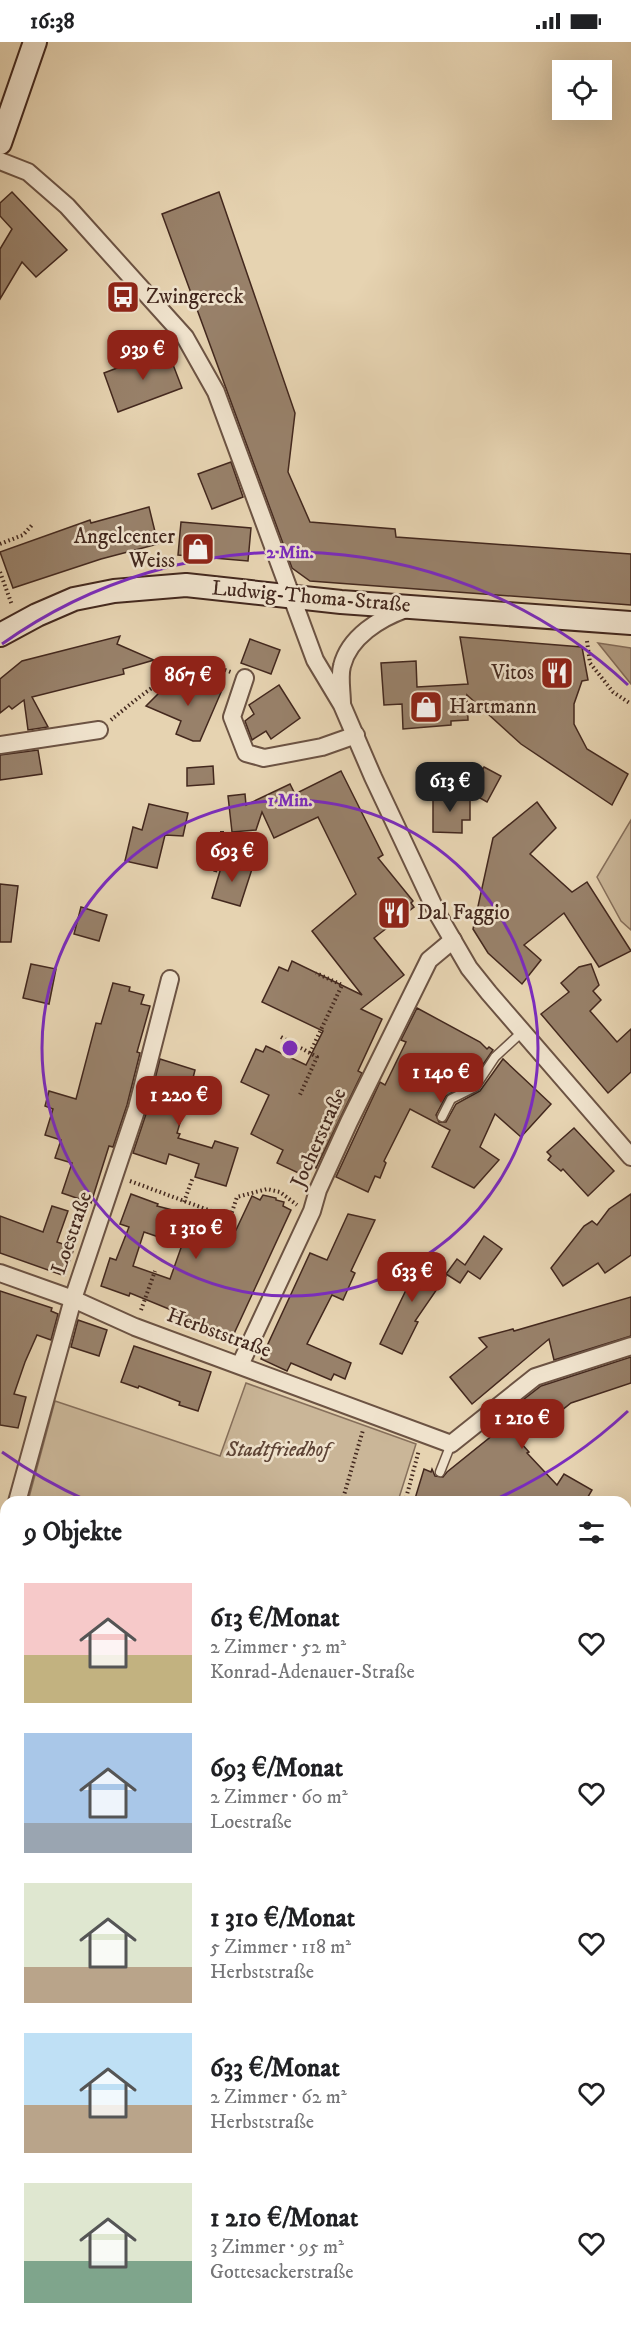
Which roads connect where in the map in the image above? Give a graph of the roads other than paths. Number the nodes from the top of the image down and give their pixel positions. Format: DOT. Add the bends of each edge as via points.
graph roads {
  1 [pos="34,42"];
  2 [pos="0,143"];
  3 [pos="0,161"];
  4 [pos="290,597"];
  5 [pos="411,607"];
  6 [pos="631,623"];
  7 [pos="10,630"];
  8 [pos="245,678"];
  9 [pos="342,705"];
  10 [pos="99,730"];
  11 [pos="356,735"];
  12 [pos="0,745"];
  13 [pos="453,940"];
  14 [pos="170,979"];
  15 [pos="522,1032"];
  16 [pos="442,1117"];
  17 [pos="631,1157"];
  18 [pos="0,1273"];
  19 [pos="73,1299"];
  20 [pos="631,1346"];
  21 [pos="240,1365"];
  22 [pos="451,1444"];
  23 [pos="440,1472"];
  24 [pos="19,1496"];
  1 -- 2 [label="main road"];
  3 -- 4 [label="street" via="28,172 67,206 185,337 216,392"];
  4 -- 5 [label="main road, Ludwig-Thoma-Straße"];
  4 -- 7 [label="main road, Ludwig-Thoma-Straße" via="186,585 114,591 74,599"];
  4 -- 9 [label="street" via="315,660"];
  5 -- 6 [label="main road, Ludwig-Thoma-Straße"];
  5 -- 9 [label="street" via="387,615 353,642 341,667"];
  8 -- 11 [label="street" via="232,717 246,753 264,758 322,747"];
  9 -- 11 [label="street"];
  10 -- 12 [label="street"];
  11 -- 13 [label="street"];
  13 -- 15 [label="street" via="469,968"];
  13 -- 21 [label="street, Jocherstraße" via="429,960 349,1122"];
  14 -- 19 [label="street, Loestraße" via="137,1108"];
  15 -- 16 [label="lane" via="495,1057 475,1087 451,1100"];
  15 -- 17 [label="street"];
  18 -- 19 [label="street, Herbststraße"];
  19 -- 21 [label="street, Herbststraße" via="135,1327"];
  19 -- 24 [label="street, Loestraße"];
  20 -- 22 [label="street" via="535,1377"];
  21 -- 22 [label="street, Herbststraße"];
  22 -- 23 [label="lane"];
}
